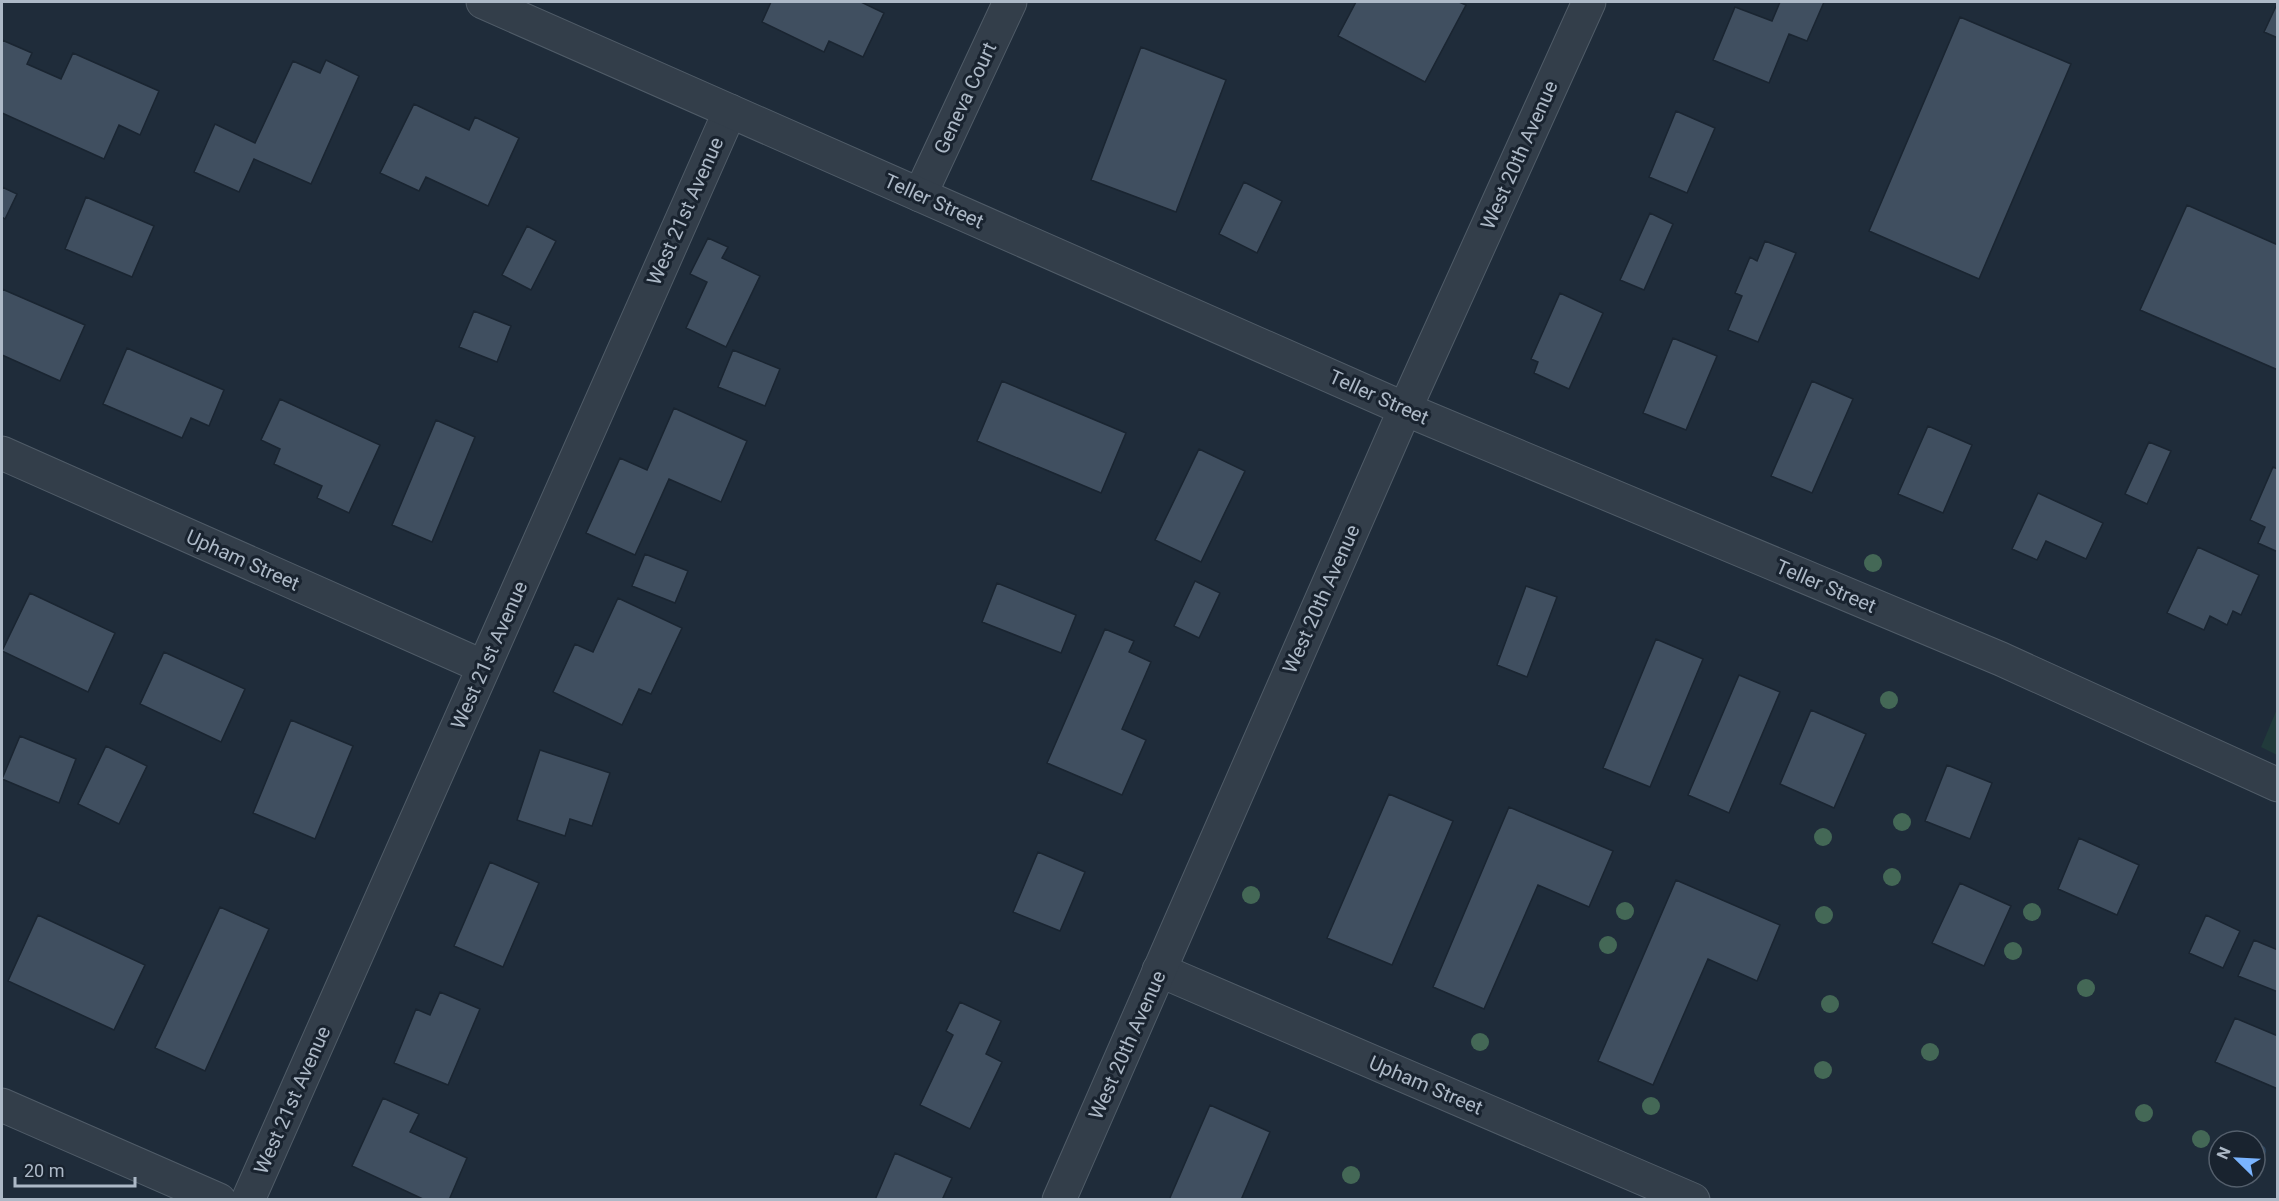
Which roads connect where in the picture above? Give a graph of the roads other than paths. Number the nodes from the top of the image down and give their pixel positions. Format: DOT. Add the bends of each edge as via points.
graph roads {
  1 [pos="483,2"];
  2 [pos="1010,2"];
  3 [pos="1589,2"];
  4 [pos="730,111"];
  5 [pos="920,195"];
  6 [pos="1405,409"];
  7 [pos="2,453"];
  8 [pos="484,667"];
  9 [pos="2277,785"];
  10 [pos="1159,970"];
  11 [pos="2,1105"];
  12 [pos="219,1200"];
  13 [pos="248,1200"];
  14 [pos="1059,1200"];
  15 [pos="1694,1200"];
  1 -- 4 [label="street, Teller Street"];
  2 -- 5 [label="street, Geneva Court"];
  3 -- 6 [label="street, West 20th Avenue"];
  4 -- 5 [label="street, Teller Street"];
  4 -- 8 [label="street, West 21st Avenue"];
  5 -- 6 [label="street, Teller Street"];
  6 -- 9 [label="street, Teller Street" via="2001,659"];
  6 -- 10 [label="street, West 20th Avenue"];
  7 -- 8 [label="street, Upham Street"];
  8 -- 13 [label="street, West 21st Avenue"];
  10 -- 14 [label="street, West 20th Avenue"];
  10 -- 15 [label="street, Upham Street"];
  11 -- 12 [label="street"];
}
